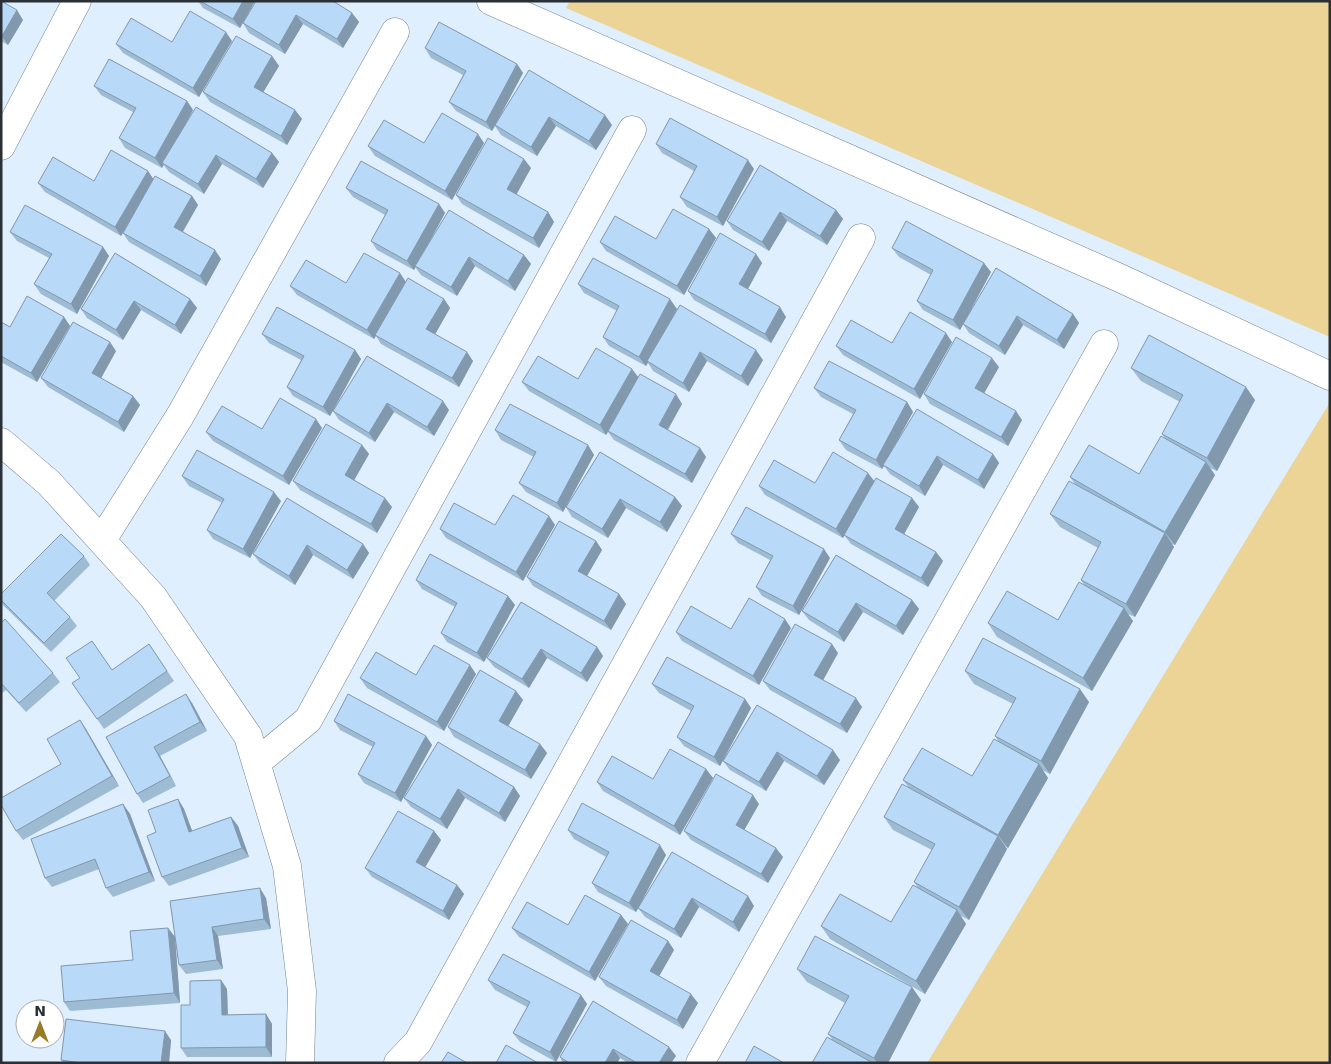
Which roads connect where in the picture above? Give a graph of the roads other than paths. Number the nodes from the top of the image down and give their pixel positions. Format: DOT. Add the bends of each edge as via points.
graph roads {
  1 [pos="77,1"];
  2 [pos="491,1"];
  3 [pos="396,32"];
  4 [pos="632,130"];
  5 [pos="1,146"];
  6 [pos="861,238"];
  7 [pos="1104,344"];
  8 [pos="1330,376"];
  9 [pos="1,442"];
  10 [pos="102,540"];
  11 [pos="256,763"];
  12 [pos="300,1063"];
  13 [pos="398,1063"];
  14 [pos="700,1063"];
  1 -- 5 [label="street"];
  2 -- 8 [label="street" via="1122,279"];
  3 -- 10 [label="street" via="180,416"];
  4 -- 11 [label="street" via="308,720"];
  6 -- 13 [label="street" via="418,1042"];
  7 -- 14 [label="street"];
  9 -- 10 [label="street" via="49,483"];
  10 -- 11 [label="street" via="159,605 248,736"];
  11 -- 12 [label="street" via="287,866 302,991"];
}
